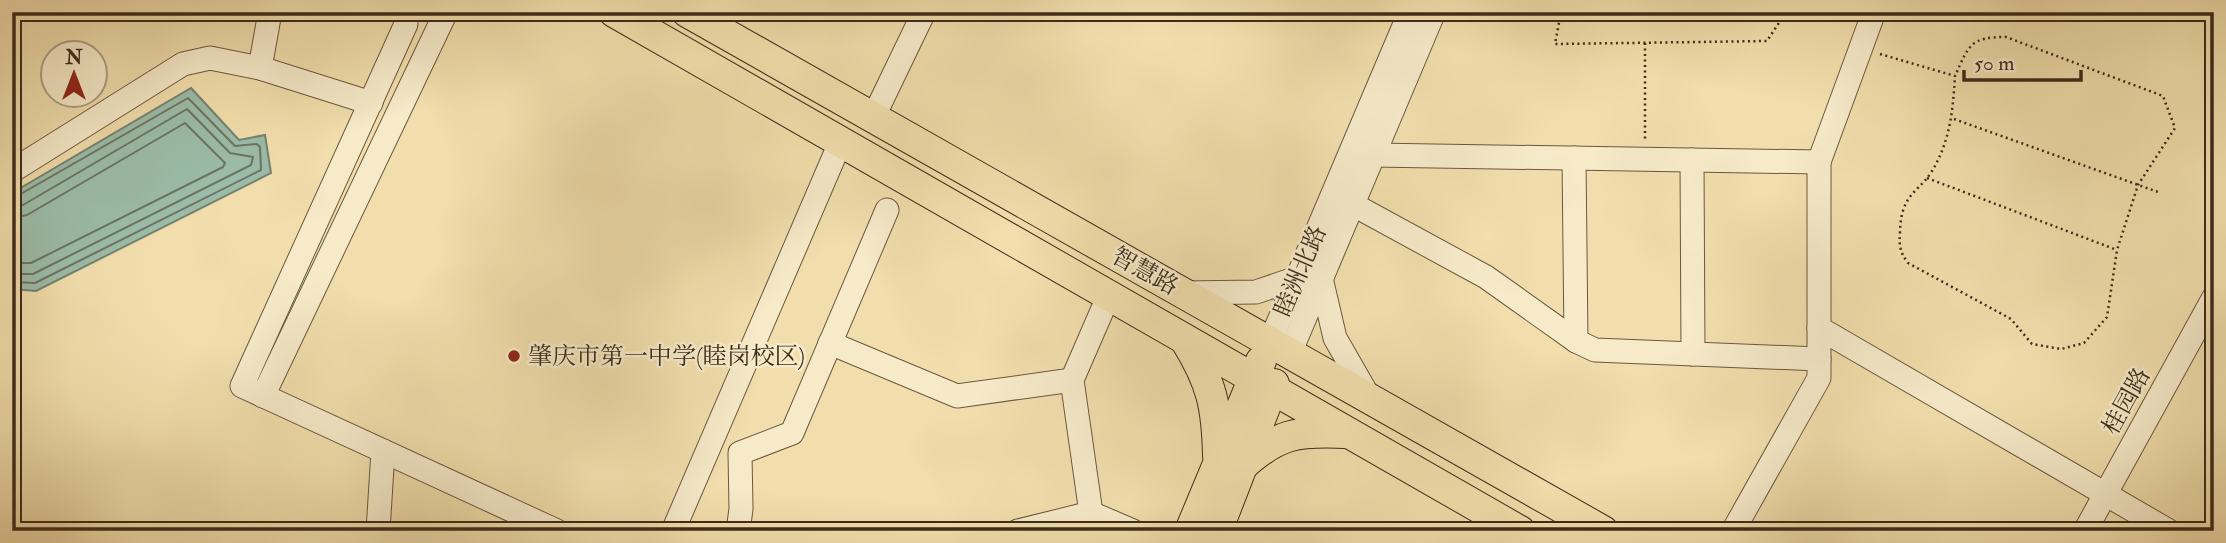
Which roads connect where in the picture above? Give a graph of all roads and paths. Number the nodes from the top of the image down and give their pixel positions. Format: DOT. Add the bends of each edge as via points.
graph roads {
  1 [pos="270,12"];
  2 [pos="614,12"];
  3 [pos="687,12"];
  4 [pos="923,12"];
  5 [pos="1410,12"];
  6 [pos="1434,12"];
  7 [pos="1561,12"];
  8 [pos="1786,12"];
  9 [pos="1874,12"];
  10 [pos="446,13"];
  11 [pos="407,16"];
  12 [pos="1645,43"];
  13 [pos="1860,49"];
  14 [pos="260,68"];
  15 [pos="1955,76"];
  16 [pos="809,82"];
  17 [pos="371,103"];
  18 [pos="790,115"];
  19 [pos="873,118"];
  20 [pos="1953,119"];
  21 [pos="840,144"];
  22 [pos="1373,155"];
  23 [pos="1574,158"];
  24 [pos="1645,159"];
  25 [pos="1692,160"];
  26 [pos="1819,162"];
  27 [pos="12,171"];
  28 [pos="1925,178"];
  29 [pos="2138,186"];
  30 [pos="2158,192"];
  31 [pos="1352,204"];
  32 [pos="887,210"];
  33 [pos="2117,250"];
  34 [pos="1297,278"];
  35 [pos="1321,278"];
  36 [pos="1183,293"];
  37 [pos="1108,297"];
  38 [pos="2214,297"];
  39 [pos="1819,328"];
  40 [pos="1186,341"];
  41 [pos="1576,341"];
  42 [pos="830,343"];
  43 [pos="1280,347"];
  44 [pos="1693,354"];
  45 [pos="1819,359"];
  46 [pos="1072,380"];
  47 [pos="1262,384"];
  48 [pos="252,391"];
  49 [pos="1370,398"];
  50 [pos="1348,433"];
  51 [pos="383,451"];
  52 [pos="1229,466"];
  53 [pos="2104,495"];
  54 [pos="1091,513"];
  55 [pos="378,531"];
  56 [pos="557,531"];
  57 [pos="673,531"];
  58 [pos="738,531"];
  59 [pos="1018,531"];
  60 [pos="1133,531"];
  61 [pos="1190,531"];
  62 [pos="1217,531"];
  63 [pos="1520,531"];
  64 [pos="1603,531"];
  65 [pos="1733,531"];
  66 [pos="2085,531"];
  67 [pos="2169,531"];
  1 -- 14 [label="street"];
  2 -- 18 [label="main road, 智慧路"];
  3 -- 16 [label="main road, 智慧路"];
  4 -- 19 [label="street"];
  5 -- 34 [label="street, 睦洲北路"];
  6 -- 22 [label="street, 睦洲北路"];
  7 -- 12 [label="path" via="1555,44"];
  8 -- 12 [label="path" via="1767,41"];
  9 -- 13 [label="street"];
  10 -- 48 [label="street"];
  11 -- 17 [label="street"];
  12 -- 24 [label="path"];
  13 -- 15 [label="path"];
  13 -- 26 [label="street"];
  14 -- 17 [label="street"];
  14 -- 27 [label="street" via="210,58 183,64"];
  15 -- 20 [label="path"];
  15 -- 29 [label="path" via="1969,45 1984,37 2006,37 2163,96 2175,128"];
  16 -- 18 [label="main road" via="810,96 801,110"];
  16 -- 19 [label="main road, 智慧路"];
  17 -- 48 [label="street"];
  18 -- 21 [label="main road, 智慧路"];
  19 -- 36 [label="main road, 智慧路"];
  20 -- 28 [label="path" via="1936,164"];
  20 -- 29 [label="path"];
  21 -- 37 [label="main road, 智慧路"];
  21 -- 57 [label="street"];
  22 -- 23 [label="street"];
  22 -- 31 [label="street, 睦洲北路"];
  23 -- 24 [label="street"];
  23 -- 41 [label="street"];
  24 -- 25 [label="street"];
  25 -- 26 [label="street"];
  25 -- 44 [label="street"];
  26 -- 39 [label="street"];
  28 -- 33 [label="path"];
  28 -- 33 [label="path" via="1900,213 1899,250 1908,263 2011,318 2032,344 2060,349 2084,343 2107,317"];
  29 -- 30 [label="path"];
  29 -- 33 [label="path"];
  31 -- 35 [label="street, 睦洲北路"];
  31 -- 41 [label="street" via="1486,277"];
  32 -- 42 [label="street"];
  34 -- 36 [label="street" via="1256,292"];
  34 -- 43 [label="street, 睦洲北路"];
  35 -- 43 [label="street, 睦洲北路"];
  35 -- 49 [label="street" via="1335,338"];
  36 -- 43 [label="main road, 智慧路"];
  37 -- 40 [label="main road, 智慧路"];
  37 -- 46 [label="street"];
  38 -- 53 [label="street, 桂园路"];
  39 -- 45 [label="street"];
  39 -- 53 [label="street"];
  40 -- 47 [label="main road, 智慧路"];
  40 -- 52 [label="main road" via="1213,395"];
  41 -- 44 [label="street" via="1595,350"];
  42 -- 46 [label="street" via="957,396"];
  42 -- 58 [label="street" via="792,433 740,453"];
  43 -- 47 [label="main road, 睦洲北路"];
  43 -- 49 [label="main road, 智慧路"];
  44 -- 45 [label="street"];
  45 -- 65 [label="street" via="1819,378"];
  46 -- 54 [label="street"];
  47 -- 50 [label="main road, 智慧路"];
  47 -- 52 [label="main road, 睦洲北路"];
  48 -- 51 [label="street"];
  49 -- 64 [label="main road, 智慧路"];
  50 -- 52 [label="main road" via="1286,435"];
  50 -- 63 [label="main road, 智慧路"];
  51 -- 55 [label="street"];
  51 -- 56 [label="street"];
  52 -- 61 [label="main road, 睦洲北路"];
  52 -- 62 [label="main road, 睦洲北路"];
  53 -- 66 [label="street, 桂园路"];
  53 -- 67 [label="street"];
  54 -- 59 [label="street"];
  54 -- 60 [label="street"];
}
